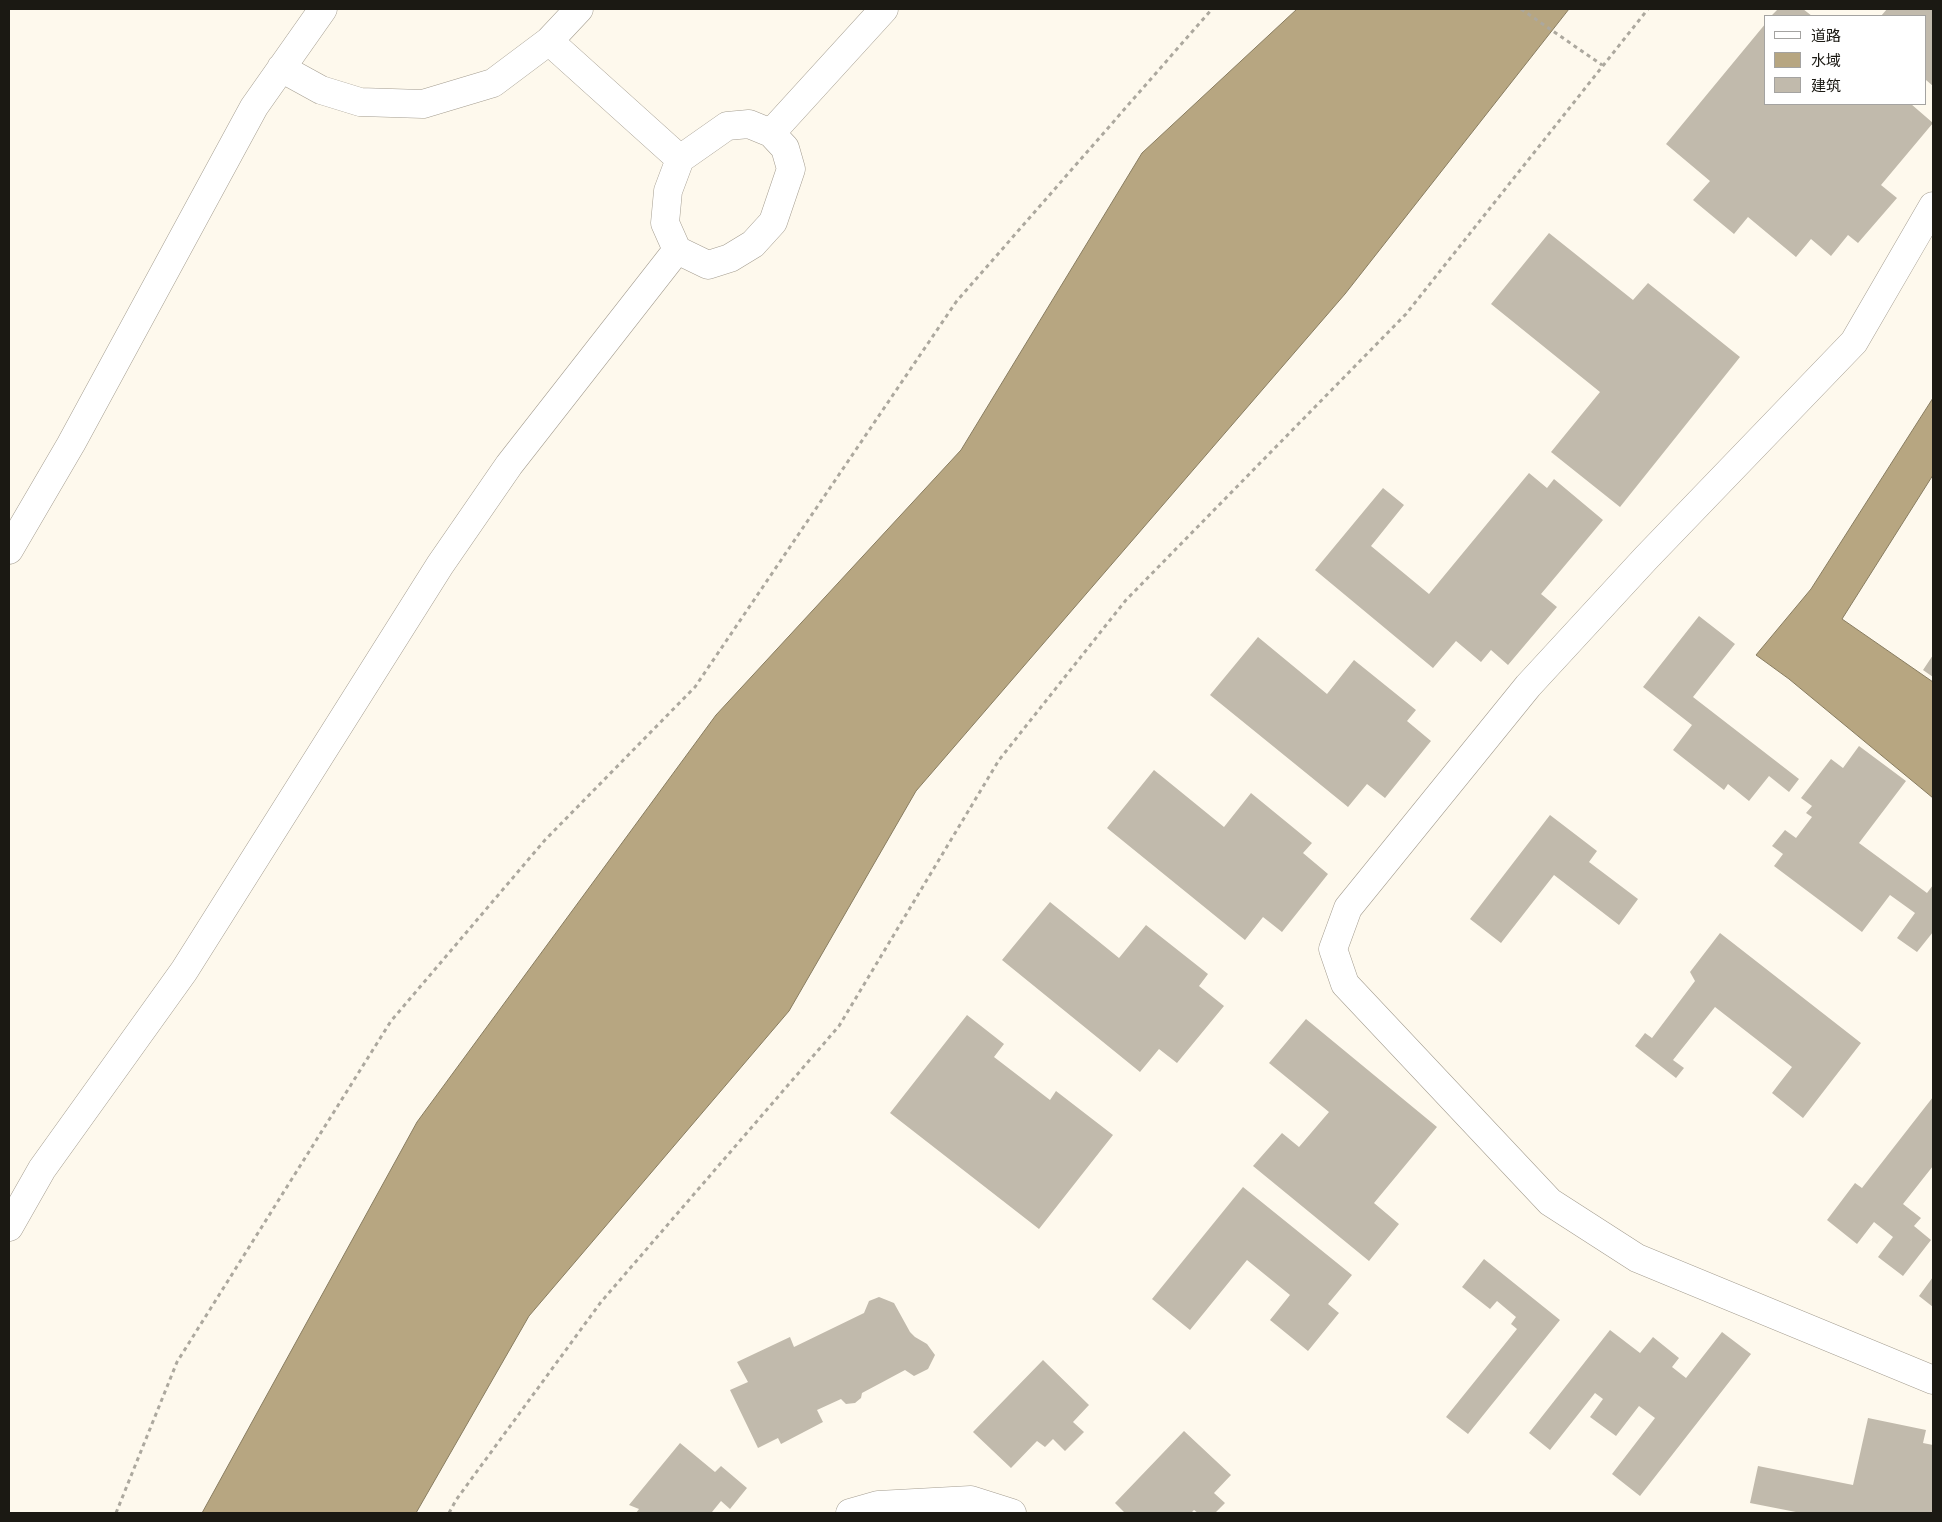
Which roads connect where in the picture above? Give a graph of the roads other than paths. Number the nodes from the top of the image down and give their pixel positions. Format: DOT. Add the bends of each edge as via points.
graph roads {
  1 [pos="323,9"];
  2 [pos="579,9"];
  3 [pos="884,9"];
  4 [pos="549,41"];
  5 [pos="281,68"];
  6 [pos="771,133"];
  7 [pos="680,159"];
  8 [pos="1933,206"];
  9 [pos="677,250"];
  10 [pos="9,550"];
  11 [pos="9,1226"];
  12 [pos="1933,1380"];
  13 [pos="850,1513"];
  14 [pos="1012,1513"];
  1 -- 5 [label="lane"];
  2 -- 4 [label="lane"];
  3 -- 6 [label="lane"];
  4 -- 5 [label="lane" via="494,83 423,104 360,102 321,90"];
  4 -- 7 [label="lane"];
  5 -- 10 [label="lane" via="254,107 71,444"];
  6 -- 7 [label="lane" via="749,124 727,126"];
  6 -- 9 [label="lane" via="785,148 791,169 773,222 753,244 730,258 708,265"];
  7 -- 9 [label="lane" via="668,191 665,222"];
  8 -- 12 [label="lane" via="1854,342 1528,686 1348,908 1333,949 1345,984 1550,1202 1636,1258"];
  9 -- 11 [label="lane" via="509,465 440,565 184,971 42,1168"];
  13 -- 14 [label="lane" via="878,1505 971,1500"];
}
